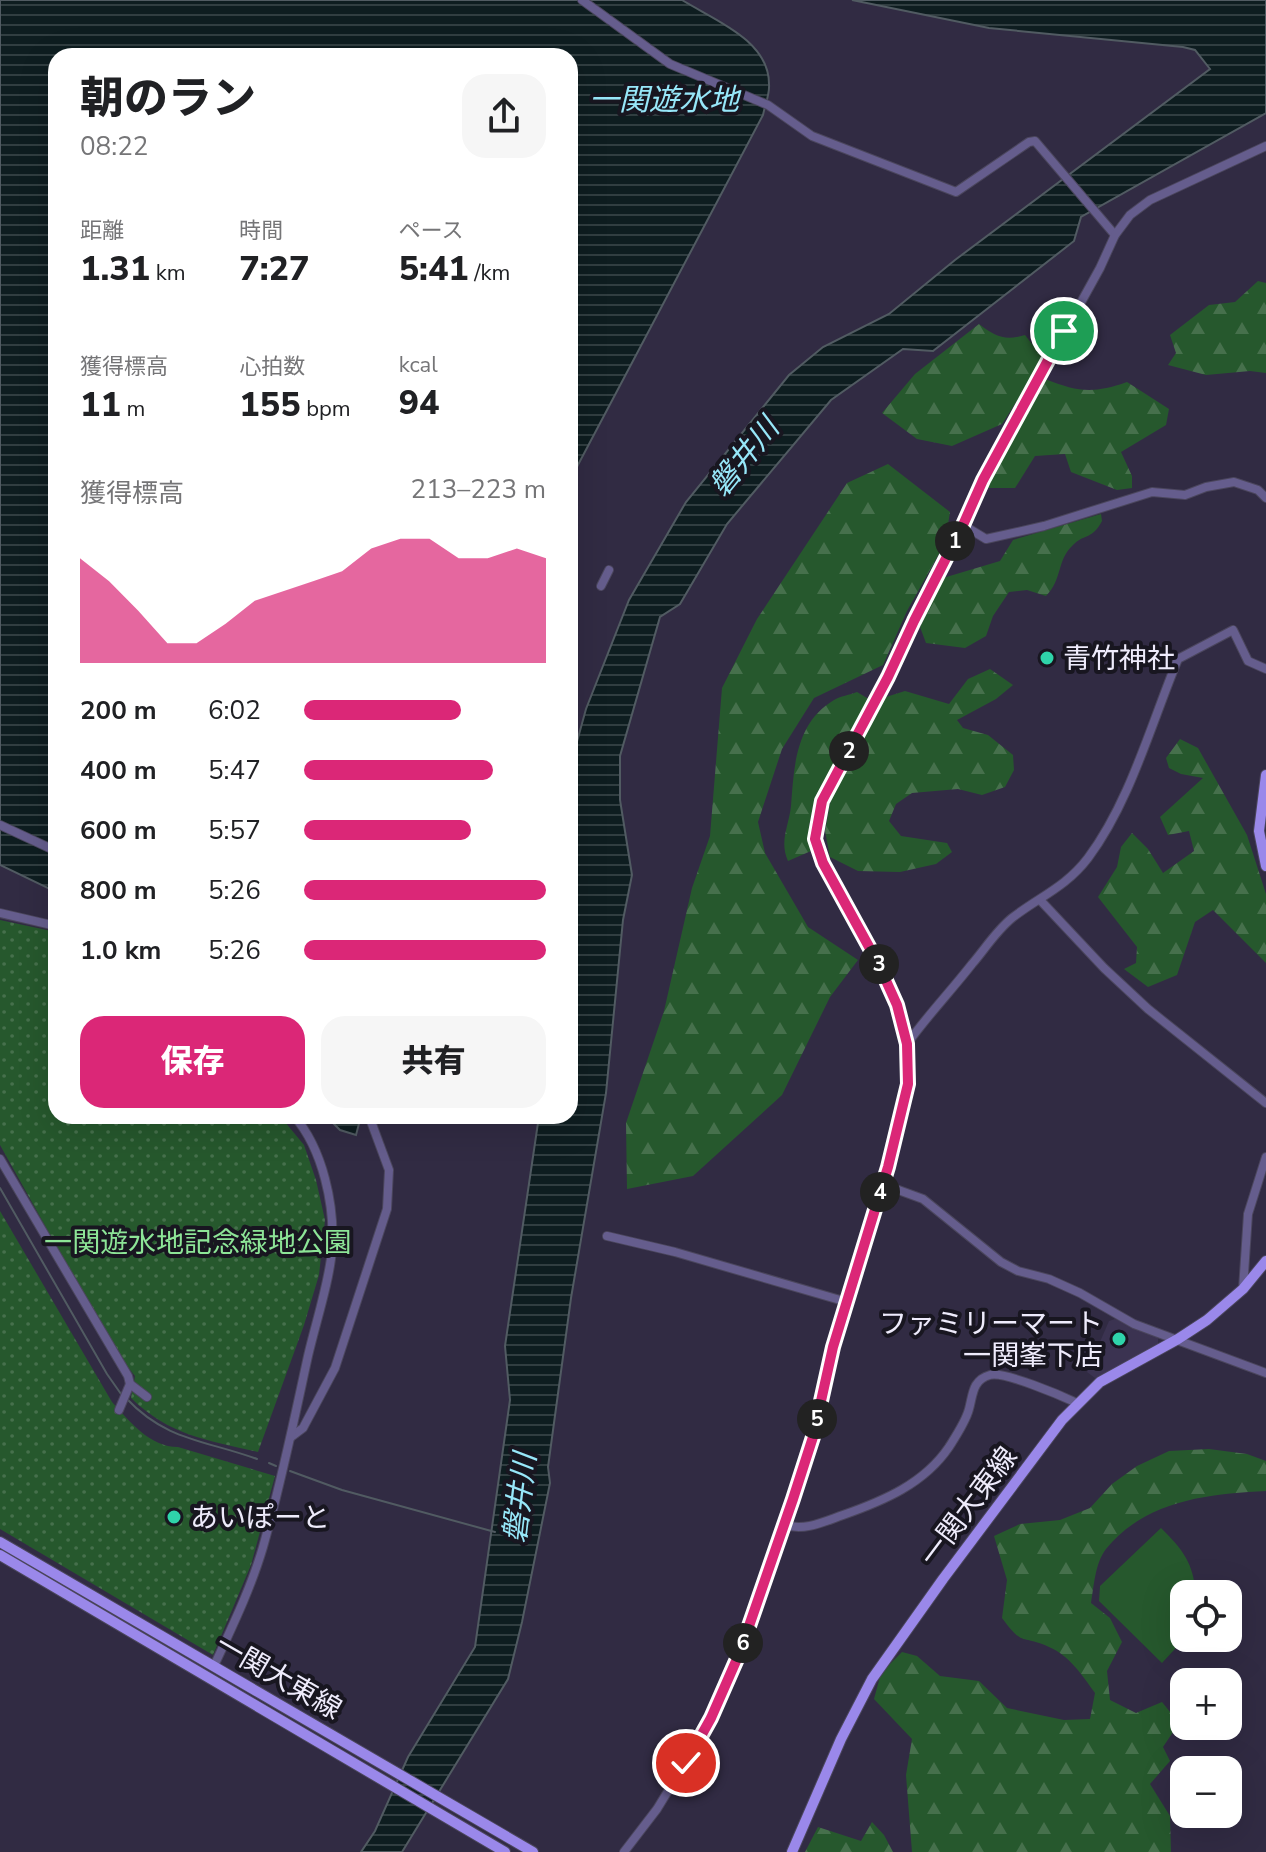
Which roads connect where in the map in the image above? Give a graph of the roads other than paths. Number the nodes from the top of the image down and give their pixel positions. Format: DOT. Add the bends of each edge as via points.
graph roads {
  1 [pos="582,0"];
  2 [pos="1266,146"];
  3 [pos="1112,232"];
  4 [pos="1266,498"];
  5 [pos="963,525"];
  6 [pos="609,570"];
  7 [pos="601,586"];
  8 [pos="1266,669"];
  9 [pos="1266,775"];
  10 [pos="0,825"];
  11 [pos="48,847"];
  12 [pos="1266,866"];
  13 [pos="1041,901"];
  14 [pos="0,913"];
  15 [pos="48,924"];
  16 [pos="907,1044"];
  17 [pos="1266,1103"];
  18 [pos="299,1124"];
  19 [pos="372,1124"];
  20 [pos="1266,1157"];
  21 [pos="0,1159"];
  22 [pos="882,1184"];
  23 [pos="607,1236"];
  24 [pos="1266,1261"];
  25 [pos="1243,1289"];
  26 [pos="847,1302"];
  27 [pos="1178,1339"];
  28 [pos="1266,1373"];
  29 [pos="130,1384"];
  30 [pos="147,1397"];
  31 [pos="1077,1403"];
  32 [pos="119,1410"];
  33 [pos="291,1437"];
  34 [pos="785,1525"];
  35 [pos="0,1542"];
  36 [pos="0,1555"];
  37 [pos="214,1666"];
  38 [pos="226,1680"];
  39 [pos="505,1852"];
  40 [pos="533,1852"];
  41 [pos="624,1852"];
  42 [pos="792,1852"];
  1 -- 3 [label="street" via="670,64 768,105 812,136 956,192 1029,142 1037,143"];
  2 -- 3 [label="street" via="1150,200"];
  3 -- 5 [label="street" via="1100,268"];
  4 -- 5 [label="street" via="1234,482 1185,495 1152,492 986,539"];
  5 -- 16 [label="street" via="822,801 815,839 897,1005"];
  6 -- 7 [label="street"];
  8 -- 13 [label="street" via="1248,661 1233,630 1178,659 1108,826 1075,875"];
  9 -- 12 [label="main road" via="1259,831"];
  10 -- 11 [label="street"];
  13 -- 16 [label="street" via="1012,918 989,942"];
  13 -- 17 [label="street" via="1148,1009"];
  14 -- 15 [label="street"];
  16 -- 22 [label="street" via="908,1084"];
  18 -- 33 [label="street" via="324,1177 332,1250"];
  19 -- 33 [label="street" via="389,1170 387,1209 335,1368 303,1428"];
  20 -- 25 [label="street" via="1248,1214"];
  21 -- 29 [label="street"];
  22 -- 26 [label="street"];
  22 -- 27 [label="street" via="923,1199 1018,1271 1060,1284 1134,1324"];
  23 -- 26 [label="street"];
  24 -- 25 [label="main road, 一関大東線"];
  25 -- 27 [label="main road, 一関大東線"];
  26 -- 34 [label="street"];
  27 -- 28 [label="street"];
  27 -- 31 [label="main road, 一関大東線" via="1100,1382"];
  29 -- 30 [label="street"];
  29 -- 32 [label="street"];
  31 -- 34 [label="street" via="989,1375 971,1392 969,1410 948,1448 910,1486 881,1502 799,1529"];
  31 -- 42 [label="main road, 一関大東線" via="872,1679"];
  33 -- 37 [label="street" via="262,1549"];
  34 -- 41 [label="street" via="711,1718 657,1809"];
  35 -- 37 [label="main road, 一関大東線"];
  36 -- 38 [label="main road, 一関大東線"];
  37 -- 38 [label="main road, 一関大東線"];
  38 -- 39 [label="main road, 一関大東線"];
  38 -- 40 [label="main road, 一関大東線"];
}
